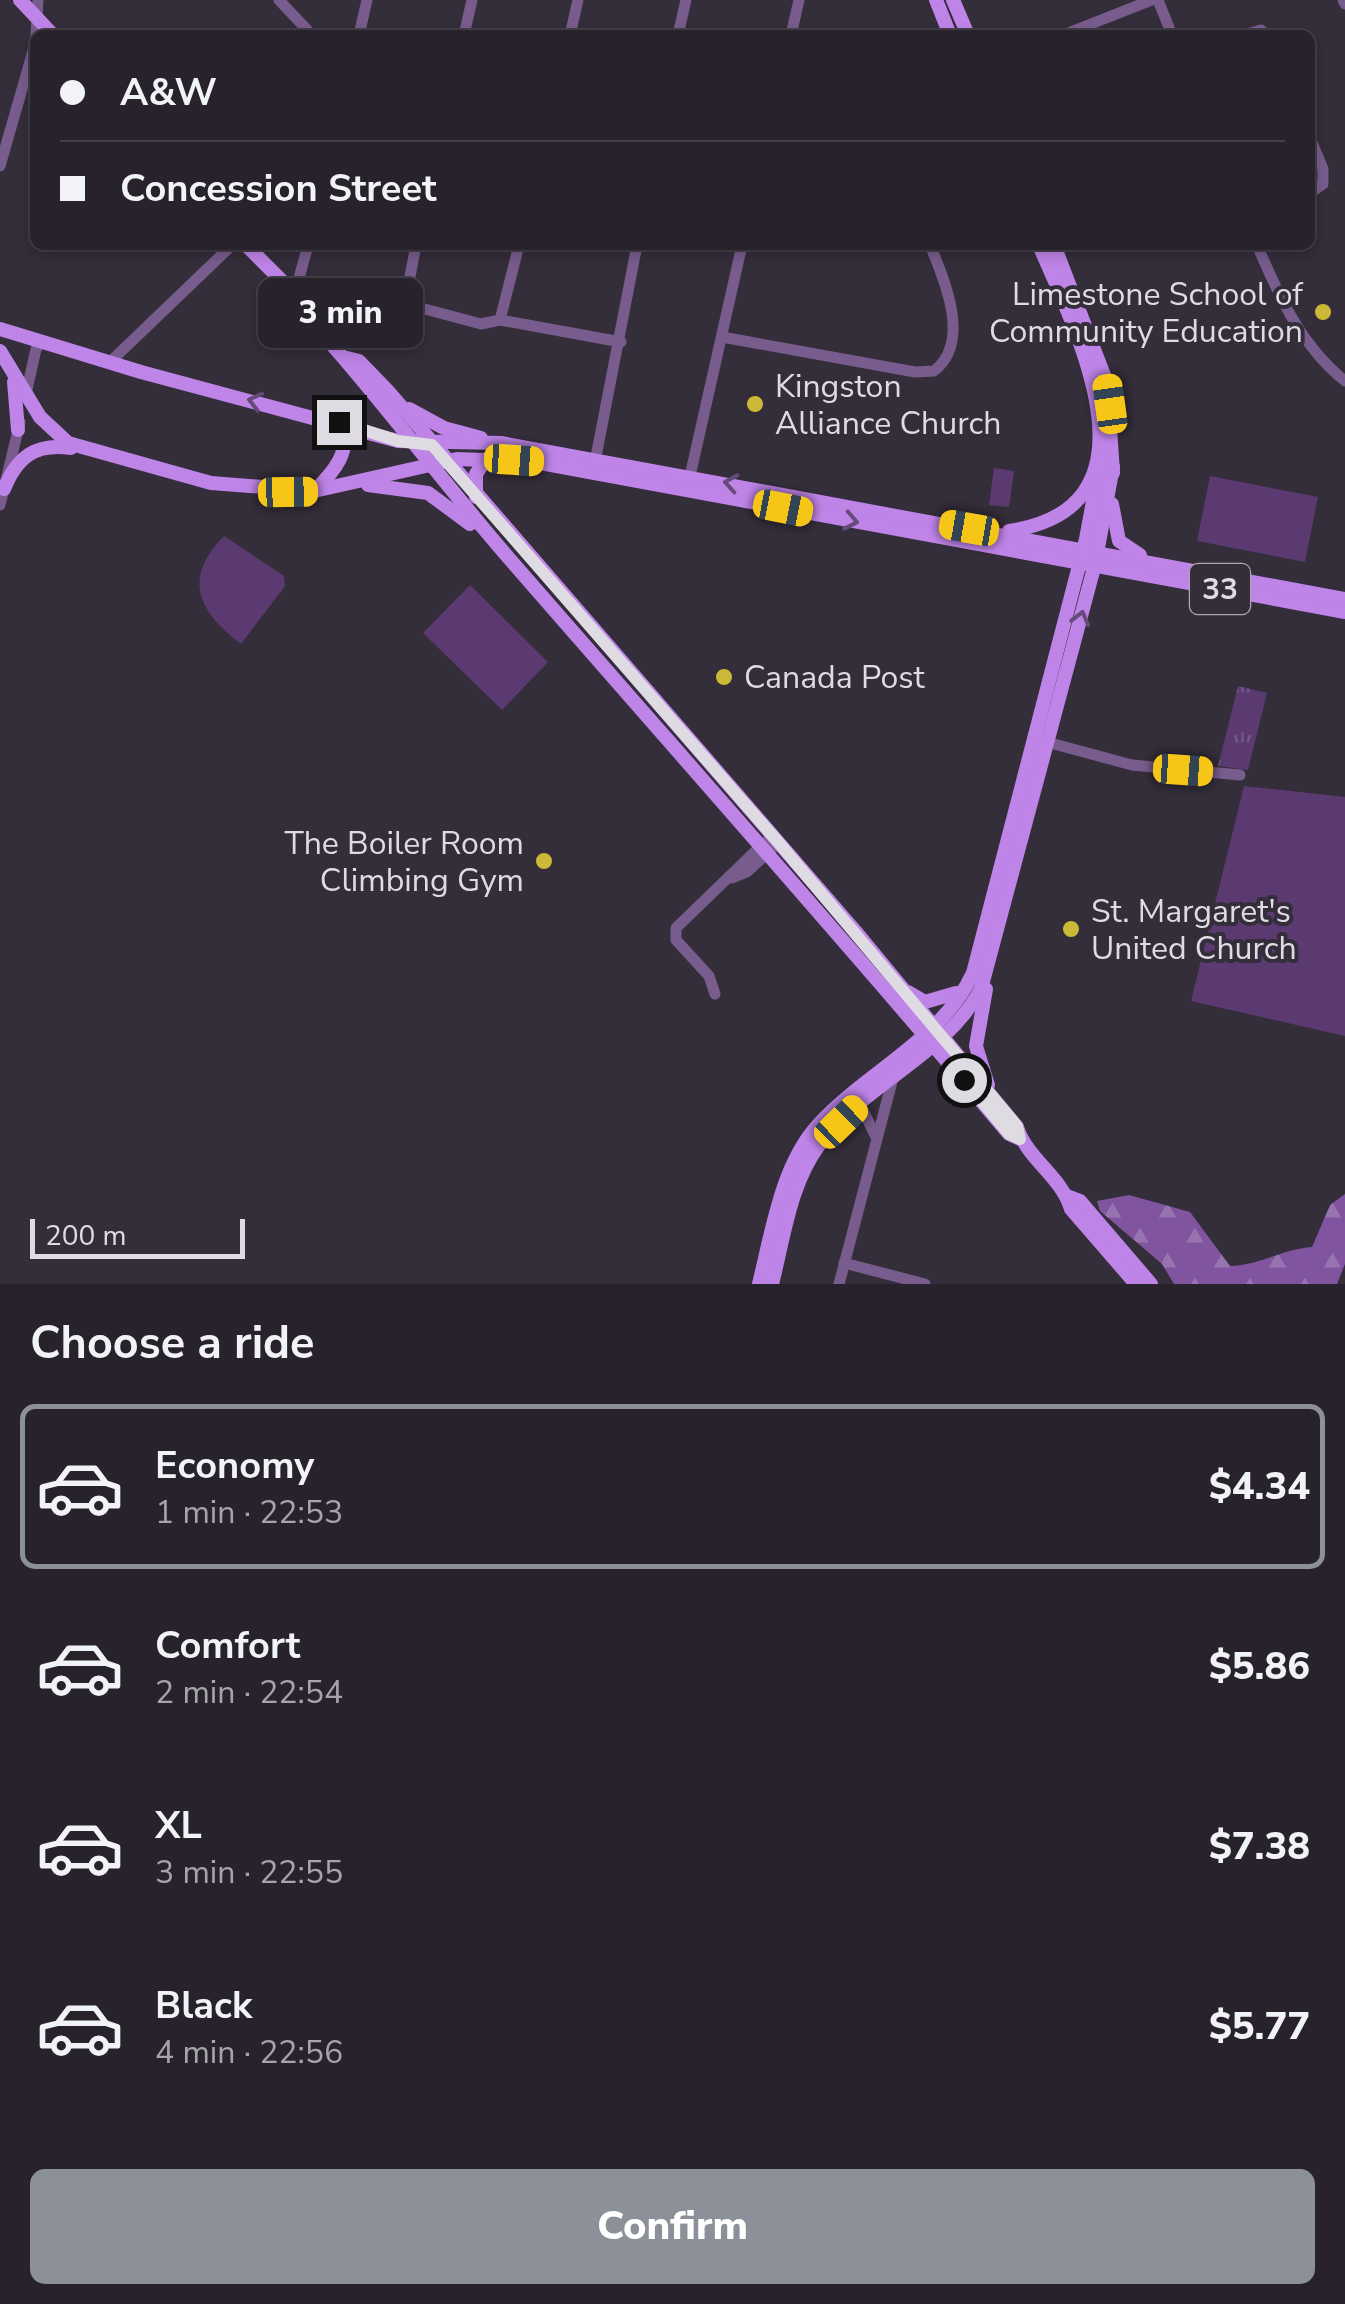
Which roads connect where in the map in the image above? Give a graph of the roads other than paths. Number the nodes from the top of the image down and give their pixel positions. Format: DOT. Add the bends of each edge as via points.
graph roads {
  1 [pos="20,0"];
  2 [pos="38,0"];
  3 [pos="279,0"];
  4 [pos="367,0"];
  5 [pos="472,0"];
  6 [pos="578,0"];
  7 [pos="686,0"];
  8 [pos="799,0"];
  9 [pos="936,0"];
  10 [pos="953,0"];
  11 [pos="1156,0"];
  12 [pos="37,18"];
  13 [pos="36,30"];
  14 [pos="48,30"];
  15 [pos="307,30"];
  16 [pos="359,30"];
  17 [pos="465,30"];
  18 [pos="571,30"];
  19 [pos="679,30"];
  20 [pos="792,30"];
  21 [pos="948,30"];
  22 [pos="966,30"];
  23 [pos="1076,30"];
  24 [pos="1170,30"];
  25 [pos="30,58"];
  26 [pos="4,133"];
  27 [pos="1315,150"];
  28 [pos="0,166"];
  29 [pos="1315,189"];
  30 [pos="227,250"];
  31 [pos="251,250"];
  32 [pos="307,250"];
  33 [pos="415,250"];
  34 [pos="518,250"];
  35 [pos="635,250"];
  36 [pos="741,250"];
  37 [pos="932,250"];
  38 [pos="1041,250"];
  39 [pos="1056,250"];
  40 [pos="1260,250"];
  41 [pos="296,298"];
  42 [pos="500,320"];
  43 [pos="0,328"];
  44 [pos="722,336"];
  45 [pos="43,342"];
  46 [pos="621,342"];
  47 [pos="4,356"];
  48 [pos="347,358"];
  49 [pos="110,363"];
  50 [pos="1345,381"];
  51 [pos="388,391"];
  52 [pos="26,394"];
  53 [pos="372,395"];
  54 [pos="344,424"];
  55 [pos="18,430"];
  56 [pos="410,443"];
  57 [pos="501,443"];
  58 [pos="432,445"];
  59 [pos="88,451"];
  60 [pos="486,458"];
  61 [pos="446,462"];
  62 [pos="1107,463"];
  63 [pos="429,465"];
  64 [pos="595,466"];
  65 [pos="688,483"];
  66 [pos="344,486"];
  67 [pos="314,491"];
  68 [pos="2,497"];
  69 [pos="476,497"];
  70 [pos="998,533"];
  71 [pos="1089,556"];
  72 [pos="508,558"];
  73 [pos="1173,567"];
  74 [pos="1345,599"];
  75 [pos="1345,612"];
  76 [pos="1042,741"];
  77 [pos="1240,776"];
  78 [pos="770,844"];
  79 [pos="995,950"];
  80 [pos="966,988"];
  81 [pos="901,989"];
  82 [pos="715,994"];
  83 [pos="932,1036"];
  84 [pos="894,1074"];
  85 [pos="857,1099"];
  86 [pos="993,1100"];
  87 [pos="876,1139"];
  88 [pos="1020,1139"];
  89 [pos="1121,1257"];
  90 [pos="844,1263"];
  91 [pos="759,1284"];
  92 [pos="772,1284"];
  93 [pos="839,1284"];
  94 [pos="925,1284"];
  95 [pos="1136,1284"];
  96 [pos="1151,1284"];
  1 -- 12 [label="main road"];
  2 -- 12 [label="street"];
  3 -- 15 [label="street"];
  4 -- 16 [label="street"];
  5 -- 17 [label="street"];
  6 -- 18 [label="street"];
  7 -- 19 [label="street"];
  8 -- 20 [label="street"];
  9 -- 21 [label="main road"];
  10 -- 22 [label="main road"];
  11 -- 23 [label="street"];
  11 -- 24 [label="street"];
  12 -- 13 [label="street"];
  12 -- 14 [label="main road"];
  25 -- 26 [label="street"];
  26 -- 28 [label="street"];
  27 -- 29 [label="street" via="1323,184"];
  30 -- 49 [label="street"];
  31 -- 41 [label="main road"];
  32 -- 41 [label="street"];
  33 -- 42 [label="street" via="410,297 426,310 481,324"];
  34 -- 42 [label="street"];
  35 -- 46 [label="street"];
  36 -- 44 [label="street"];
  37 -- 44 [label="street" via="952,306 946,360 934,372"];
  38 -- 62 [label="main road" via="1094,387"];
  39 -- 62 [label="main road" via="1107,384"];
  40 -- 50 [label="street" via="1284,308"];
  41 -- 48 [label="main road"];
  42 -- 46 [label="street"];
  43 -- 45 [label="main road"];
  44 -- 65 [label="street"];
  45 -- 49 [label="main road"];
  45 -- 52 [label="street"];
  46 -- 64 [label="street"];
  47 -- 52 [label="main road"];
  47 -- 55 [label="main road"];
  48 -- 51 [label="main road"];
  48 -- 53 [label="main road"];
  54 -- 49 [label="main road, one-way"];
  51 -- 57 [label="main road" via="423,419"];
  51 -- 58 [label="main road"];
  52 -- 55 [label="street"];
  52 -- 59 [label="main road" via="54,433"];
  53 -- 54 [label="main road" via="372,419"];
  53 -- 56 [label="main road"];
  54 -- 56 [label="main road"];
  54 -- 67 [label="main road" via="340,462"];
  55 -- 68 [label="street"];
  56 -- 58 [label="main road, 33"];
  56 -- 63 [label="main road"];
  57 -- 58 [label="main road, 33"];
  57 -- 64 [label="main road, 33"];
  58 -- 61 [label="main road"];
  59 -- 67 [label="main road" via="211,483"];
  59 -- 68 [label="main road" via="34,449 18,462"];
  60 -- 61 [label="main road, 33"];
  60 -- 64 [label="main road, 33"];
  60 -- 69 [label="main road" via="476,474"];
  61 -- 63 [label="main road, 33"];
  61 -- 69 [label="main road"];
  62 -- 70 [label="main road" via="1056,519"];
  62 -- 71 [label="main road"];
  62 -- 73 [label="main road" via="1119,542"];
  63 -- 66 [label="main road"];
  63 -- 72 [label="main road"];
  64 -- 65 [label="main road, 33"];
  70 -- 65 [label="main road, 33, one-way"];
  65 -- 71 [label="main road, 33, one-way"];
  66 -- 67 [label="main road"];
  66 -- 72 [label="main road" via="388,485 436,497"];
  69 -- 78 [label="main road"];
  70 -- 71 [label="main road, 33"];
  71 -- 73 [label="main road, 33"];
  71 -- 75 [label="main road, 33"];
  71 -- 76 [label="main road"];
  72 -- 78 [label="main road"];
  73 -- 74 [label="main road, 33"];
  76 -- 77 [label="street" via="1132,765"];
  76 -- 79 [label="main road"];
  76 -- 80 [label="main road"];
  78 -- 81 [label="main road"];
  78 -- 82 [label="street" via="674,934 709,976"];
  78 -- 83 [label="main road"];
  79 -- 83 [label="main road" via="972,1004"];
  79 -- 86 [label="main road" via="976,1046"];
  80 -- 81 [label="main road" via="925,1002"];
  80 -- 83 [label="main road"];
  81 -- 83 [label="main road"];
  83 -- 84 [label="main road"];
  83 -- 85 [label="main road"];
  83 -- 86 [label="main road"];
  83 -- 88 [label="main road" via="1009,1134"];
  84 -- 85 [label="main road"];
  84 -- 87 [label="street"];
  85 -- 87 [label="street"];
  85 -- 91 [label="main road" via="818,1125 800,1152"];
  85 -- 92 [label="main road" via="798,1184"];
  86 -- 88 [label="main road"];
  87 -- 90 [label="street"];
  88 -- 89 [label="main road" via="1068,1196 1080,1201"];
  89 -- 95 [label="main road"];
  89 -- 96 [label="main road"];
  90 -- 93 [label="street"];
  90 -- 94 [label="street"];
}
